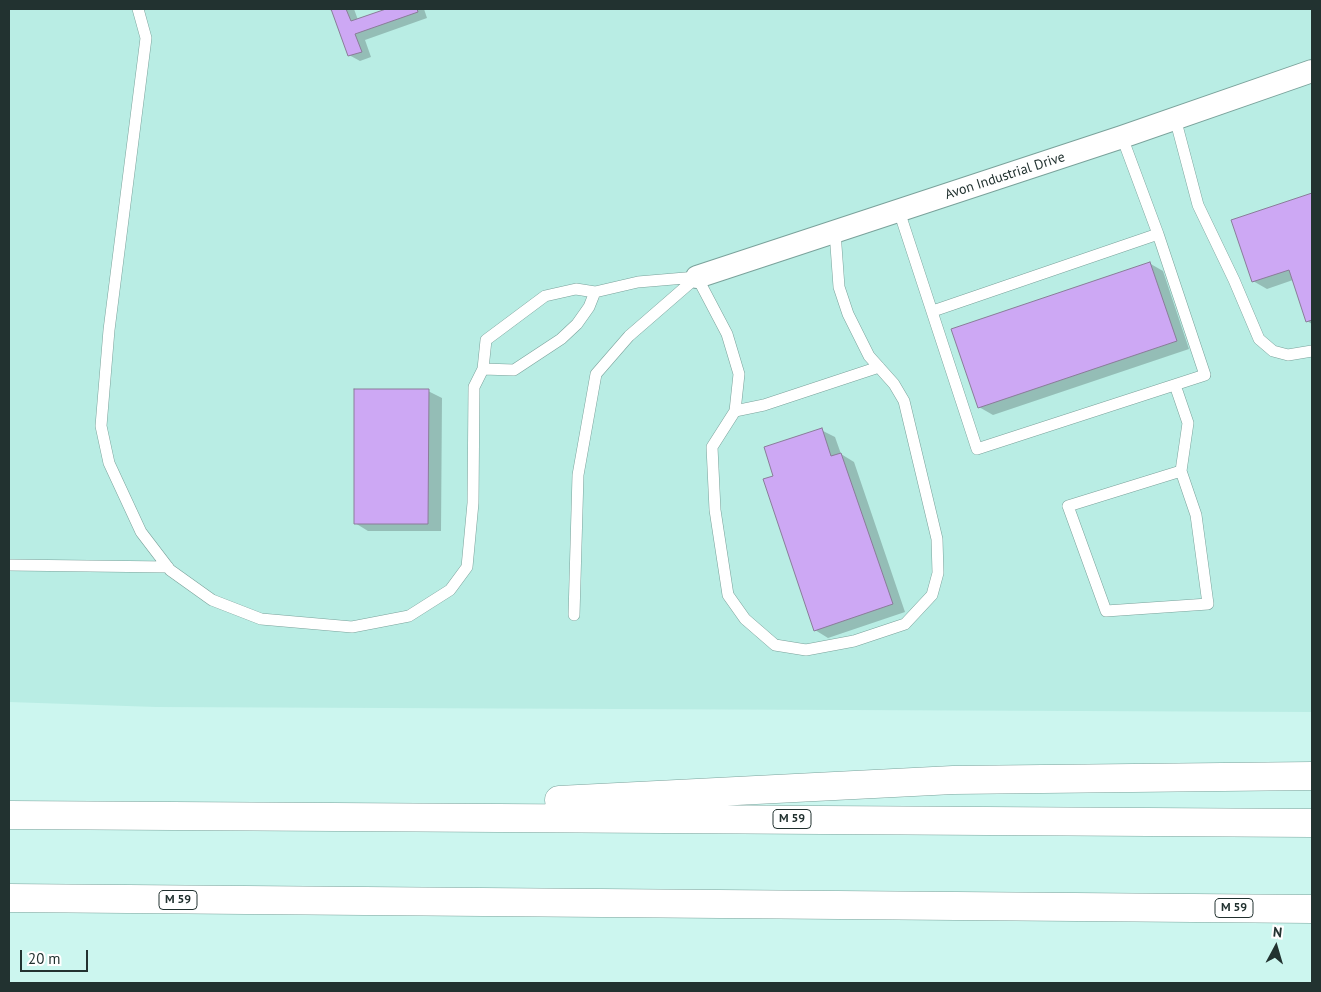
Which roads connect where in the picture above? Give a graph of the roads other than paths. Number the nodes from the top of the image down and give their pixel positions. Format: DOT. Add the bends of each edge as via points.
graph roads {
  1 [pos="138,9"];
  2 [pos="1312,72"];
  3 [pos="1175,118"];
  4 [pos="1122,137"];
  5 [pos="900,210"];
  6 [pos="835,232"];
  7 [pos="1158,234"];
  8 [pos="697,277"];
  9 [pos="595,292"];
  10 [pos="933,311"];
  11 [pos="1312,351"];
  12 [pos="879,367"];
  13 [pos="482,369"];
  14 [pos="1175,385"];
  15 [pos="735,410"];
  16 [pos="1182,471"];
  17 [pos="9,565"];
  18 [pos="168,567"];
  19 [pos="574,616"];
  20 [pos="1312,776"];
  21 [pos="9,815"];
  22 [pos="272,815"];
  23 [pos="1312,823"];
  24 [pos="9,898"];
  25 [pos="1155,908"];
  26 [pos="1312,909"];
  27 [pos="1312,926"];
  1 -- 18 [label="lane" via="146,38 108,330 101,426 109,463 137,523"];
  2 -- 3 [label="street, Avon Industrial Drive"];
  3 -- 4 [label="street, Avon Industrial Drive"];
  3 -- 11 [label="lane" via="1198,205 1258,339 1273,351 1288,355"];
  4 -- 5 [label="street, Avon Industrial Drive"];
  4 -- 7 [label="lane"];
  5 -- 6 [label="street, Avon Industrial Drive"];
  5 -- 10 [label="lane"];
  6 -- 8 [label="street, Avon Industrial Drive"];
  6 -- 12 [label="lane" via="839,287 848,314"];
  7 -- 10 [label="lane"];
  7 -- 14 [label="lane" via="1205,375"];
  8 -- 9 [label="lane" via="638,282"];
  8 -- 15 [label="lane" via="728,334 738,374"];
  8 -- 19 [label="lane" via="629,336 596,374 578,475"];
  9 -- 13 [label="lane" via="589,307 561,339 514,370"];
  9 -- 13 [label="lane" via="576,289 545,296 486,340"];
  10 -- 14 [label="lane" via="977,449"];
  12 -- 15 [label="lane" via="764,405"];
  12 -- 15 [label="lane" via="904,401 937,539 938,573 932,595 905,624 854,641 806,650 775,645 744,619 728,595 715,510 712,447"];
  13 -- 18 [label="lane" via="474,387 472,504 467,566 450,590 409,616 352,628 261,619 212,600"];
  14 -- 16 [label="lane" via="1188,423"];
  16 -- 16 [label="lane" via="1068,506 1106,611 1208,604 1196,515"];
  17 -- 18 [label="lane"];
  20 -- 22 [label="highway" via="953,780"];
  21 -- 22 [label="highway, M 59"];
  22 -- 23 [label="highway, M 59"];
  24 -- 25 [label="highway, M 59"];
  25 -- 26 [label="highway, M 59"];
  25 -- 27 [label="highway"];
}
